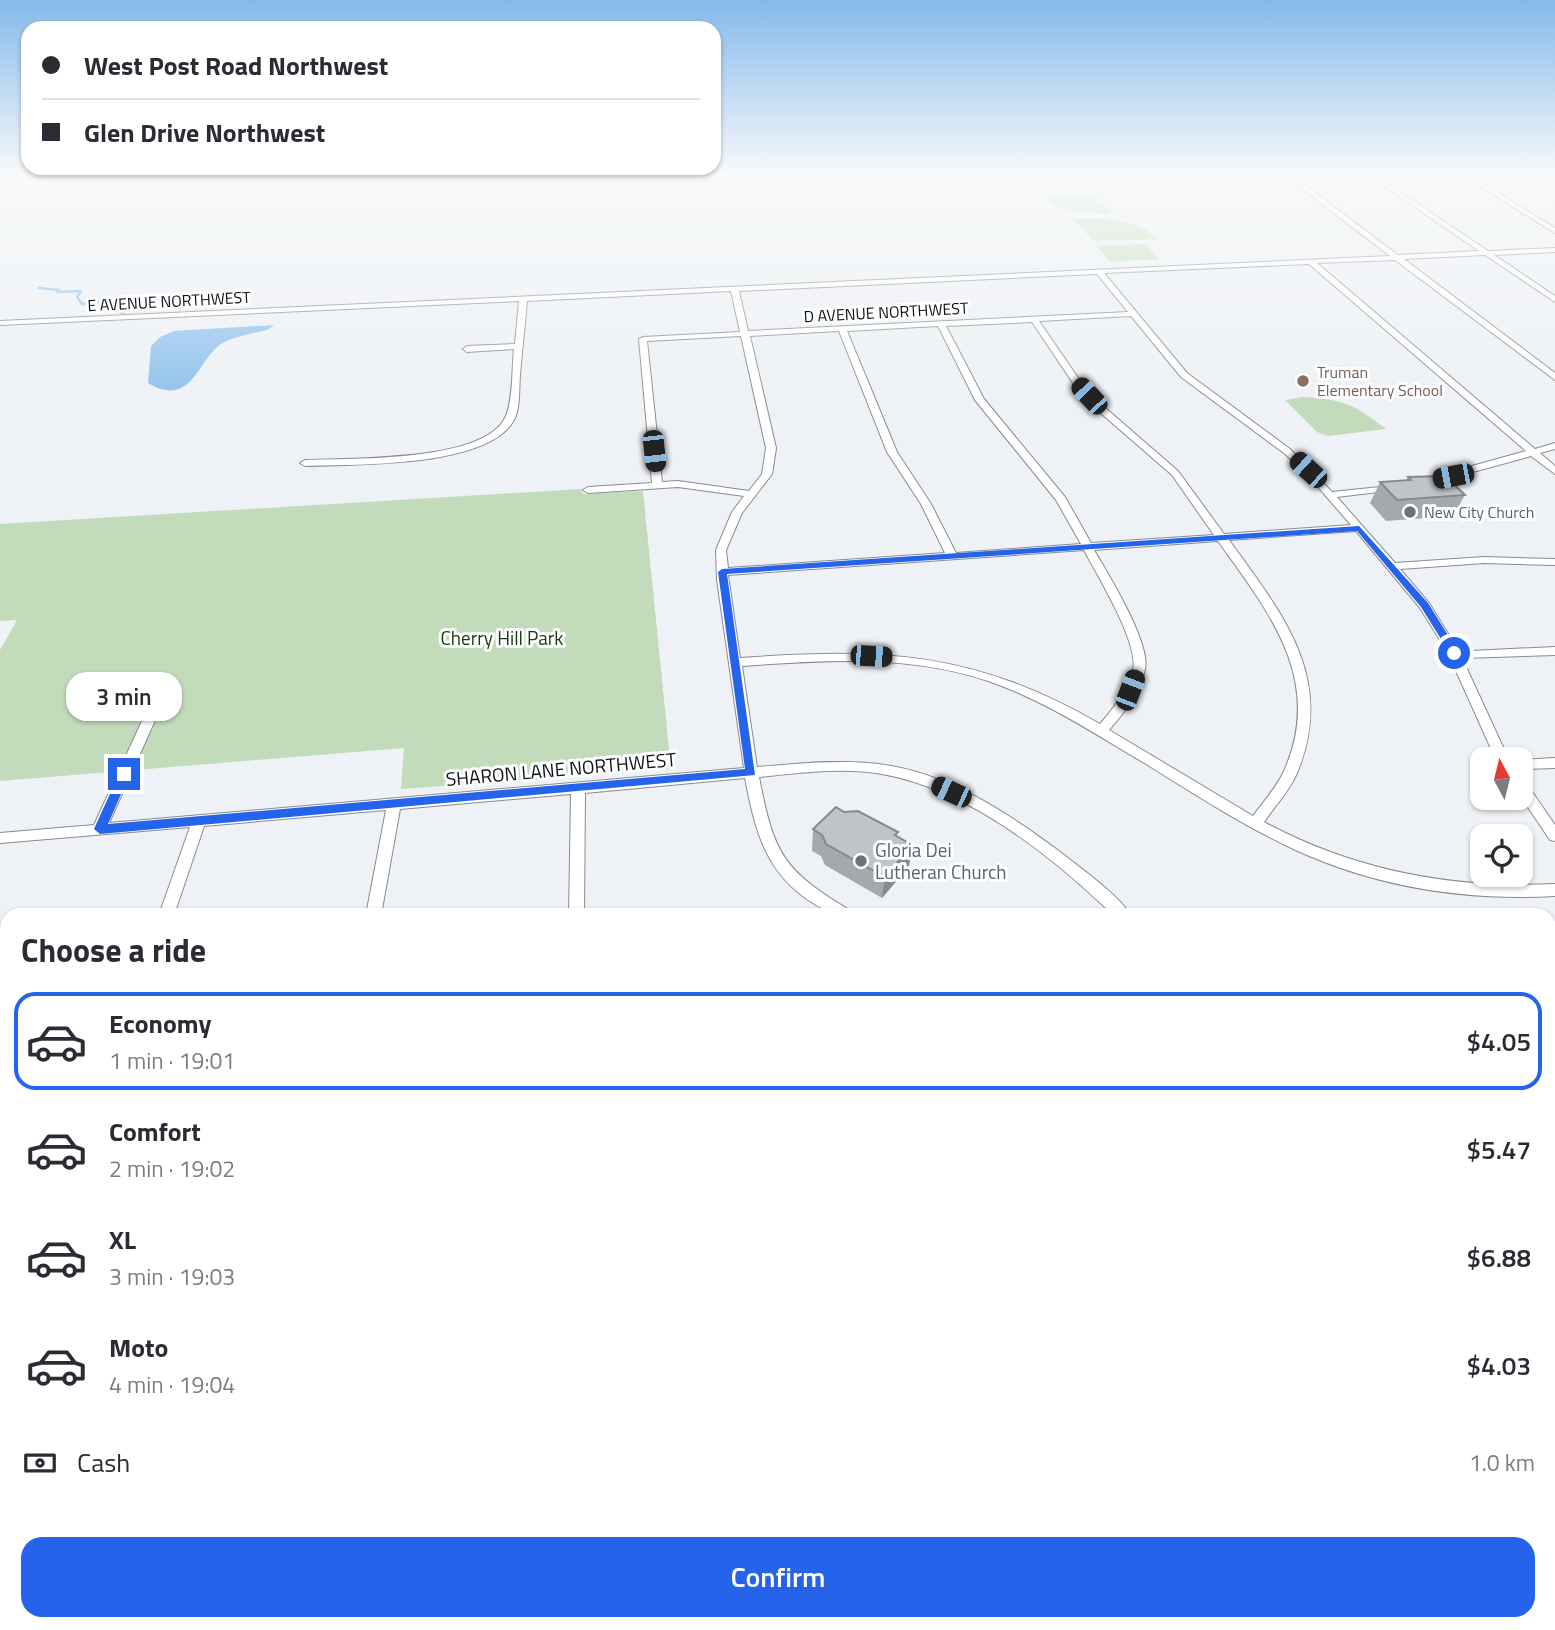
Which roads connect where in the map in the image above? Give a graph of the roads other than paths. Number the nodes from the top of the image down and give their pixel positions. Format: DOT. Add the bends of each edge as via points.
graph roads {
  1 [pos="1386,249"];
  2 [pos="1480,249"];
  3 [pos="1555,250"];
  4 [pos="1486,253"];
  5 [pos="1398,258"];
  6 [pos="1311,262"];
  7 [pos="1098,272"];
  8 [pos="735,290"];
  9 [pos="523,300"];
  10 [pos="1555,300"];
  11 [pos="1131,314"];
  12 [pos="1034,319"];
  13 [pos="0,323"];
  14 [pos="941,324"];
  15 [pos="842,329"];
  16 [pos="745,334"];
  17 [pos="519,346"];
  18 [pos="467,349"];
  19 [pos="1555,377"];
  20 [pos="1555,446"];
  21 [pos="1531,451"];
  22 [pos="305,463"];
  23 [pos="1555,471"];
  24 [pos="1422,482"];
  25 [pos="657,484"];
  26 [pos="1403,486"];
  27 [pos="588,490"];
  28 [pos="751,494"];
  29 [pos="1330,495"];
  30 [pos="1359,528"];
  31 [pos="1222,538"];
  32 [pos="1089,547"];
  33 [pos="952,556"];
  34 [pos="1555,562"];
  35 [pos="1392,566"];
  36 [pos="722,572"];
  37 [pos="1555,651"];
  38 [pos="1454,653"];
  39 [pos="735,662"];
  40 [pos="167,680"];
  41 [pos="1101,731"];
  42 [pos="1497,747"];
  43 [pos="1555,763"];
  44 [pos="1533,764"];
  45 [pos="751,772"];
  46 [pos="578,788"];
  47 [pos="394,804"];
  48 [pos="1533,804"];
  49 [pos="199,820"];
  50 [pos="1256,823"];
  51 [pos="100,829"];
  52 [pos="1555,836"];
  53 [pos="0,838"];
  54 [pos="1555,890"];
  55 [pos="169,908"];
  56 [pos="375,908"];
  57 [pos="577,908"];
  58 [pos="835,908"];
  59 [pos="1115,908"];
  1 -- 5 [label="street"];
  2 -- 4 [label="street"];
  3 -- 4 [label="street, E AVENUE NORTHWEST"];
  4 -- 5 [label="street, E AVENUE NORTHWEST"];
  4 -- 10 [label="street"];
  5 -- 6 [label="street, E AVENUE NORTHWEST"];
  5 -- 19 [label="street"];
  6 -- 7 [label="street, E AVENUE NORTHWEST"];
  6 -- 21 [label="street"];
  7 -- 8 [label="street, E AVENUE NORTHWEST"];
  7 -- 11 [label="street"];
  8 -- 9 [label="street, E AVENUE NORTHWEST"];
  8 -- 16 [label="street"];
  9 -- 13 [label="street, E AVENUE NORTHWEST"];
  9 -- 17 [label="street"];
  11 -- 12 [label="street, D AVENUE NORTHWEST"];
  11 -- 29 [label="street" via="1184,375 1287,451"];
  12 -- 14 [label="street, D AVENUE NORTHWEST"];
  12 -- 31 [label="street" via="1079,384 1175,472"];
  14 -- 15 [label="street, D AVENUE NORTHWEST"];
  14 -- 32 [label="street" via="980,400 1061,499"];
  15 -- 16 [label="street, D AVENUE NORTHWEST"];
  15 -- 33 [label="street" via="892,452"];
  16 -- 25 [label="street, D AVENUE NORTHWEST" via="643,339"];
  16 -- 28 [label="street" via="771,448 767,474"];
  17 -- 18 [label="street"];
  17 -- 22 [label="street" via="510,423 490,442 447,454"];
  20 -- 21 [label="street"];
  21 -- 23 [label="street"];
  21 -- 24 [label="street"];
  25 -- 27 [label="street"];
  25 -- 28 [label="street"];
  26 -- 29 [label="street"];
  28 -- 36 [label="street" via="729,527 721,550"];
  29 -- 30 [label="street"];
  30 -- 31 [label="street"];
  30 -- 35 [label="street"];
  31 -- 32 [label="street"];
  31 -- 50 [label="street" via="1276,614 1301,677 1304,708 1290,773"];
  32 -- 33 [label="street"];
  32 -- 41 [label="street" via="1129,622 1140,666 1115,715"];
  33 -- 36 [label="street"];
  34 -- 35 [label="street" via="1484,560"];
  35 -- 38 [label="street" via="1425,606"];
  36 -- 39 [label="street"];
  37 -- 38 [label="street"];
  38 -- 42 [label="street"];
  39 -- 41 [label="street" via="844,654 952,666 1031,692"];
  39 -- 45 [label="street"];
  40 -- 51 [label="street"];
  41 -- 50 [label="street"];
  43 -- 44 [label="street"];
  45 -- 46 [label="street, SHARON LANE NORTHWEST"];
  45 -- 58 [label="street" via="770,847 785,870"];
  45 -- 59 [label="street, SHARON LANE NORTHWEST" via="831,765 884,769 928,781 975,803 1048,852"];
  46 -- 47 [label="street, SHARON LANE NORTHWEST"];
  46 -- 57 [label="street"];
  47 -- 49 [label="street, SHARON LANE NORTHWEST"];
  47 -- 56 [label="street"];
  48 -- 52 [label="street"];
  49 -- 51 [label="street, SHARON LANE NORTHWEST"];
  49 -- 55 [label="street"];
  50 -- 54 [label="street" via="1311,851 1409,881 1524,893"];
  51 -- 53 [label="street, SHARON LANE NORTHWEST"];
}
